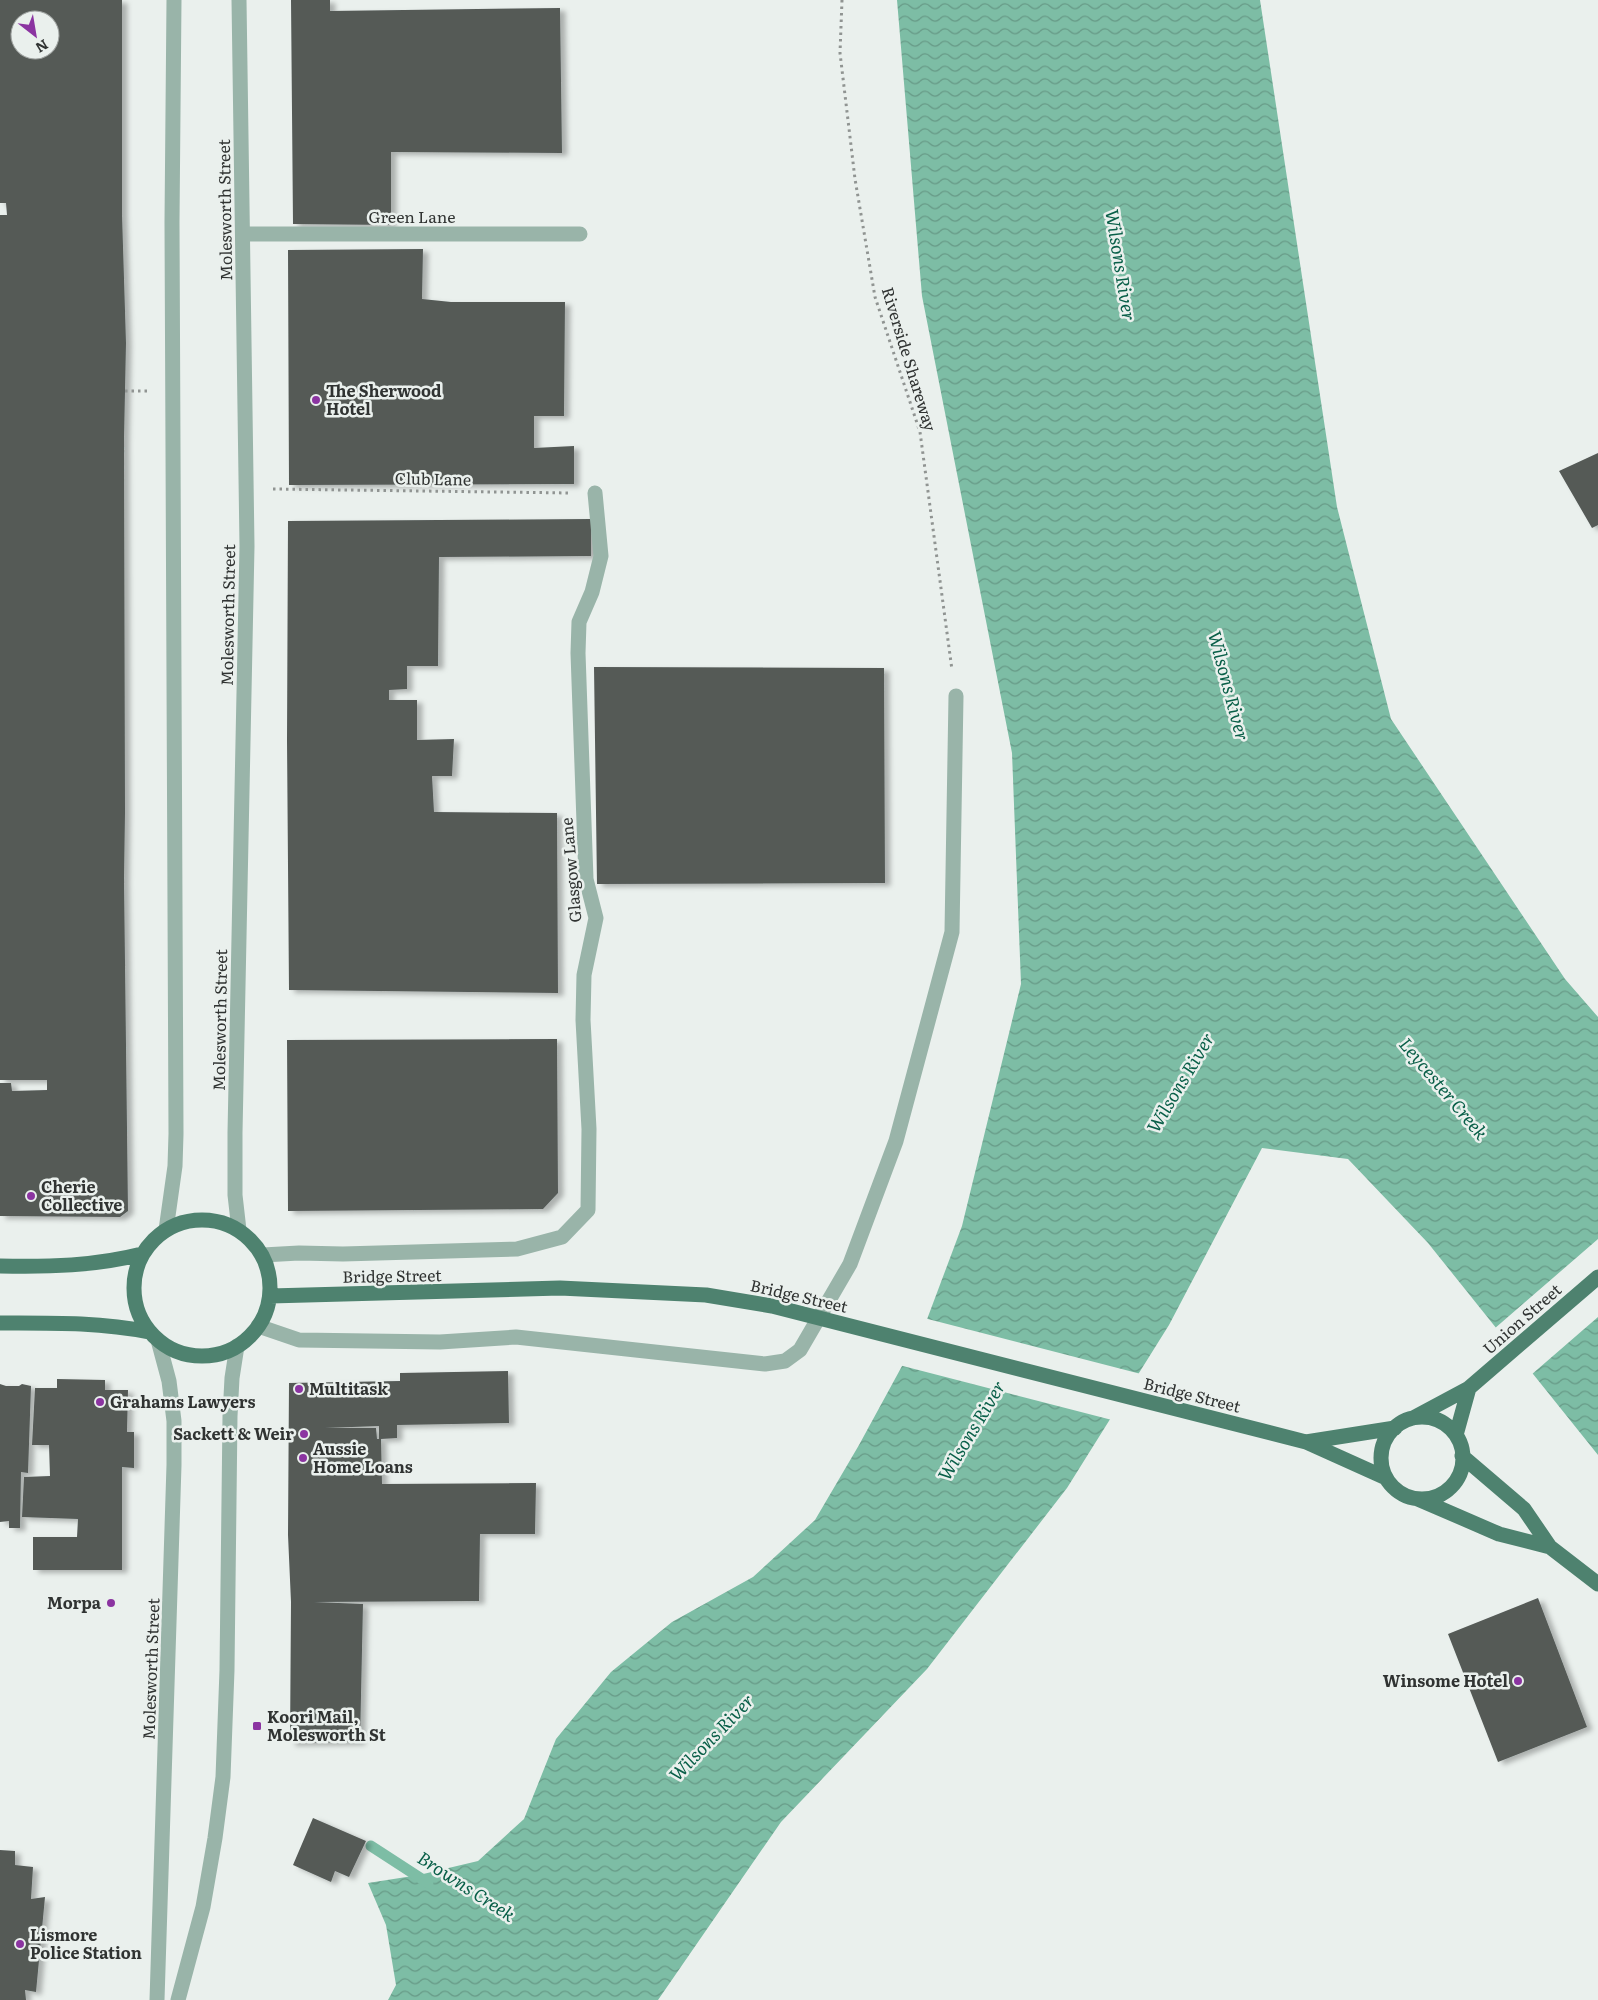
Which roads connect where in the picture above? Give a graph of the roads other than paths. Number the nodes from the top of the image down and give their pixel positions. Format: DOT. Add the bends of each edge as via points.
graph roads {
  1 [pos="174,0"];
  2 [pos="239,0"];
  3 [pos="244,234"];
  4 [pos="580,234"];
  5 [pos="595,493"];
  6 [pos="956,696"];
  7 [pos="166,1230"];
  8 [pos="239,1230"];
  9 [pos="562,1237"];
  10 [pos="142,1254"];
  11 [pos="263,1255"];
  12 [pos="0,1266"];
  13 [pos="1598,1277"];
  14 [pos="270,1296"];
  15 [pos="0,1323"];
  16 [pos="258,1326"];
  17 [pos="153,1336"];
  18 [pos="237,1346"];
  19 [pos="1469,1388"];
  20 [pos="1412,1418"];
  21 [pos="1395,1428"];
  22 [pos="1456,1435"];
  23 [pos="1306,1442"];
  24 [pos="1462,1456"];
  25 [pos="1386,1478"];
  26 [pos="1418,1499"];
  27 [pos="1550,1547"];
  28 [pos="1598,1584"];
  29 [pos="157,2000"];
  30 [pos="178,2000"];
  1 -- 7 [label="street" via="176,1134"];
  2 -- 3 [label="street, Molesworth Street"];
  3 -- 4 [label="street, Green Lane"];
  3 -- 8 [label="street, Molesworth Street" via="247,546 235,1152"];
  5 -- 9 [label="street, Glasgow Lane" via="601,556 592,592 578,622 586,879 596,918 584,975 588,1210"];
  6 -- 16 [label="street" via="952,932 896,1141 850,1264 800,1350 785,1361 765,1364 516,1337 440,1342 299,1340"];
  7 -- 8 [label="main road" via="183,1222 203,1219 222,1222"];
  7 -- 10 [label="main road" via="152,1240"];
  8 -- 11 [label="main road"];
  9 -- 11 [label="street, Bridge Street" via="517,1249"];
  10 -- 12 [label="main road" via="83,1265"];
  10 -- 17 [label="main road" via="134,1276 134,1300 140,1317"];
  11 -- 14 [label="main road" via="271,1283"];
  13 -- 19 [label="main road, Union Street"];
  14 -- 16 [label="main road"];
  14 -- 23 [label="main road, Bridge Street" via="560,1288 706,1295 772,1306"];
  15 -- 17 [label="main road" via="90,1324 123,1327"];
  16 -- 18 [label="main road"];
  17 -- 18 [label="main road" via="176,1351 197,1356 218,1354"];
  17 -- 29 [label="street, Molesworth Street" via="169,1381 174,1465"];
  18 -- 30 [label="street" via="230,1416 223,1777 203,1907"];
  19 -- 20 [label="main road, Union Street"];
  19 -- 22 [label="main road"];
  20 -- 21 [label="main road"];
  20 -- 22 [label="main road" via="1436,1420"];
  21 -- 23 [label="main road, Bridge Street"];
  21 -- 25 [label="main road" via="1388,1436 1381,1457"];
  22 -- 24 [label="main road"];
  23 -- 25 [label="main road, Bridge Street"];
  24 -- 26 [label="main road" via="1462,1467 1450,1487 1441,1494"];
  24 -- 27 [label="main road" via="1524,1509"];
  25 -- 26 [label="main road" via="1406,1496"];
  26 -- 27 [label="main road" via="1498,1534"];
  27 -- 28 [label="main road"];
}
